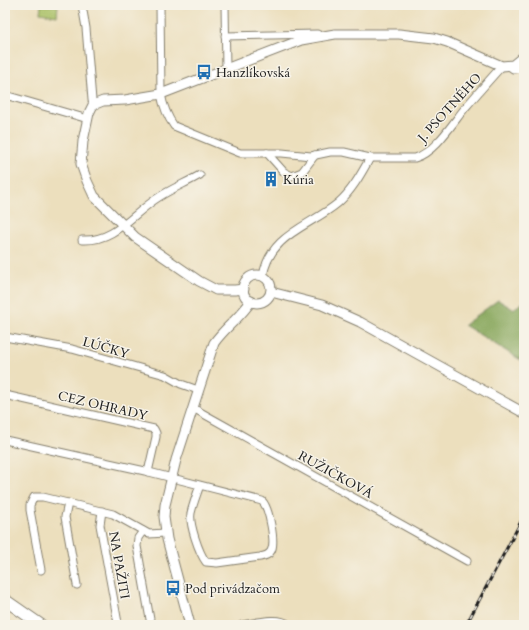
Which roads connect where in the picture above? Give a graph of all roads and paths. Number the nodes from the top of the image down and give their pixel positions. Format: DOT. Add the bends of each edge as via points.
graph roads {
  1 [pos="82,5"];
  2 [pos="160,5"];
  3 [pos="225,5"];
  4 [pos="335,34"];
  5 [pos="225,36"];
  6 [pos="524,56"];
  7 [pos="505,66"];
  8 [pos="524,68"];
  9 [pos="226,69"];
  10 [pos="161,94"];
  11 [pos="5,95"];
  12 [pos="94,105"];
  13 [pos="88,119"];
  14 [pos="267,153"];
  15 [pos="315,155"];
  16 [pos="370,158"];
  17 [pos="200,175"];
  18 [pos="124,226"];
  19 [pos="82,240"];
  20 [pos="263,276"];
  21 [pos="244,289"];
  22 [pos="271,292"];
  23 [pos="251,301"];
  24 [pos="5,337"];
  25 [pos="198,390"];
  26 [pos="5,395"];
  27 [pos="193,408"];
  28 [pos="524,413"];
  29 [pos="5,440"];
  30 [pos="148,472"];
  31 [pos="171,478"];
  32 [pos="200,485"];
  33 [pos="68,503"];
  34 [pos="102,511"];
  35 [pos="143,531"];
  36 [pos="165,533"];
  37 [pos="467,561"];
  38 [pos="41,570"];
  39 [pos="77,585"];
  40 [pos="5,600"];
  41 [pos="118,623"];
  42 [pos="41,625"];
  43 [pos="151,625"];
  44 [pos="190,625"];
  45 [pos="242,625"];
  46 [pos="288,625"];
  1 -- 12 [label="street"];
  2 -- 10 [label="street, J. PSOTNÉHO"];
  3 -- 5 [label="street"];
  4 -- 5 [label="street"];
  4 -- 7 [label="street" via="400,34 434,38"];
  4 -- 9 [label="street" via="302,40"];
  5 -- 9 [label="street"];
  6 -- 7 [label="street" via="517,62"];
  7 -- 8 [label="street" via="512,69"];
  7 -- 16 [label="street, J. PSOTNÉHO" via="464,109 442,138 420,156"];
  9 -- 10 [label="street"];
  10 -- 12 [label="street" via="103,101"];
  10 -- 14 [label="street, J. PSOTNÉHO" via="162,102 174,126 240,153"];
  11 -- 13 [label="street"];
  12 -- 13 [label="street"];
  13 -- 18 [label="street" via="81,154 83,171 94,196"];
  14 -- 15 [label="street, J. PSOTNÉHO"];
  14 -- 15 [label="street" via="284,172 292,176 302,172"];
  15 -- 16 [label="street, J. PSOTNÉHO" via="344,152"];
  16 -- 20 [label="street" via="352,188 338,203 285,238 272,251"];
  17 -- 18 [label="street" via="159,196"];
  18 -- 19 [label="street" via="110,235 91,241"];
  18 -- 21 [label="street" via="140,240 216,290"];
  20 -- 21 [label="street" via="248,278"];
  20 -- 22 [label="street" via="269,281"];
  21 -- 23 [label="street"];
  22 -- 23 [label="street" via="263,302"];
  22 -- 28 [label="street" via="322,305 360,322"];
  23 -- 25 [label="street" via="246,310 220,333 214,343"];
  24 -- 25 [label="street, LÚČKY" via="72,349 165,375"];
  25 -- 27 [label="street"];
  26 -- 30 [label="street, CEZ OHRADY" via="154,429 156,437"];
  27 -- 31 [label="street"];
  27 -- 37 [label="street, RUŽIČKOVÁ"];
  29 -- 30 [label="street"];
  30 -- 31 [label="street"];
  31 -- 32 [label="street"];
  31 -- 36 [label="street" via="165,505"];
  32 -- 32 [label="street" via="191,520 200,553 206,562 217,563 266,556 274,544 265,504"];
  33 -- 34 [label="street, NA PAŽITI"];
  33 -- 38 [label="street, NA PAŽITI" via="38,496 32,500 30,510"];
  33 -- 39 [label="street" via="65,517"];
  34 -- 35 [label="street, NA PAŽITI" via="117,516"];
  34 -- 41 [label="street, NA PAŽITI" via="100,525"];
  35 -- 36 [label="street, NA PAŽITI" via="152,534"];
  35 -- 43 [label="street, NA PAŽITI" via="138,538 137,546"];
  36 -- 44 [label="street"];
  40 -- 42 [label="main road"];
  45 -- 46 [label="street" via="277,620"];
}
